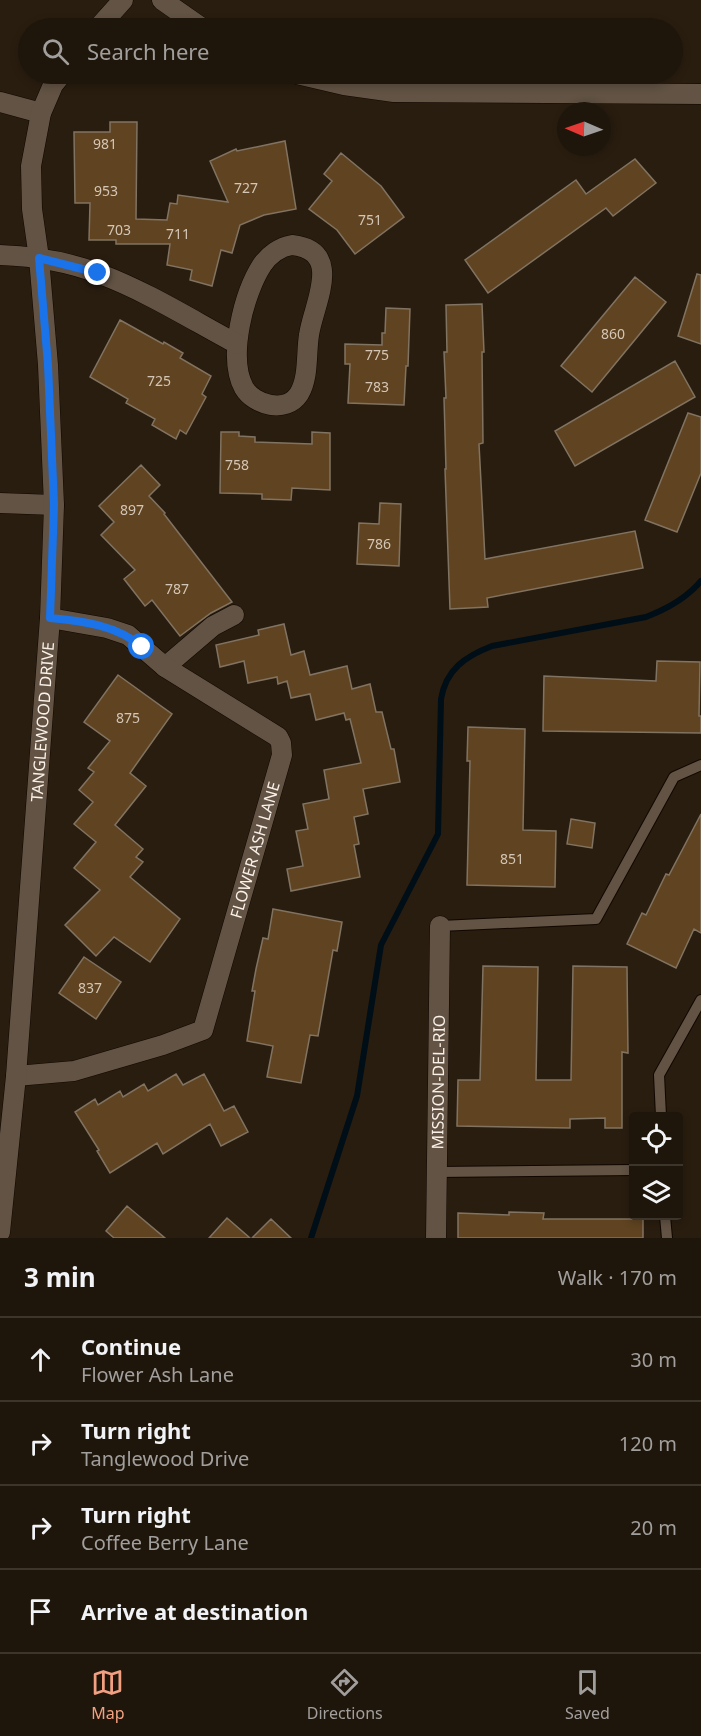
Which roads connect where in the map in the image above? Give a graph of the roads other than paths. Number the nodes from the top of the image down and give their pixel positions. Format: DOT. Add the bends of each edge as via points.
graph roads {
  1 [pos="123,0"];
  2 [pos="162,0"];
  3 [pos="107,18"];
  4 [pos="188,18"];
  5 [pos="54,84"];
  6 [pos="340,84"];
  7 [pos="701,94"];
  8 [pos="0,102"];
  9 [pos="41,113"];
  10 [pos="0,255"];
  11 [pos="39,258"];
  12 [pos="237,344"];
  13 [pos="0,503"];
  14 [pos="54,505"];
  15 [pos="234,615"];
  16 [pos="50,618"];
  17 [pos="165,667"];
  18 [pos="701,765"];
  19 [pos="440,926"];
  20 [pos="701,1000"];
  21 [pos="16,1076"];
  22 [pos="661,1112"];
  23 [pos="629,1170"];
  24 [pos="436,1172"];
  25 [pos="665,1220"];
  26 [pos="0,1232"];
  27 [pos="436,1238"];
  28 [pos="667,1238"];
  1 -- 3 [label="street"];
  2 -- 4 [label="street"];
  5 -- 9 [label="street, TANGLEWOOD DRIVE"];
  6 -- 7 [label="street" via="394,92"];
  8 -- 9 [label="street"];
  9 -- 11 [label="street, TANGLEWOOD DRIVE" via="31,166"];
  10 -- 11 [label="street"];
  11 -- 12 [label="street" via="121,282"];
  11 -- 14 [label="street, TANGLEWOOD DRIVE"];
  12 -- 12 [label="street" via="240,378 252,398 273,405 298,394 322,286 316,255 292,245 274,252 263,263 245,307"];
  13 -- 14 [label="street"];
  14 -- 16 [label="street, TANGLEWOOD DRIVE"];
  15 -- 17 [label="street" via="213,626"];
  16 -- 17 [label="street, FLOWER ASH LANE" via="118,631 136,641"];
  16 -- 21 [label="street, TANGLEWOOD DRIVE"];
  17 -- 21 [label="street, FLOWER ASH LANE" via="278,737 283,750 203,1030 74,1071"];
  18 -- 19 [label="lane" via="675,777 596,919"];
  19 -- 24 [label="street, MISSION-DEL-RIO"];
  20 -- 22 [label="lane" via="659,1075"];
  21 -- 26 [label="street, TANGLEWOOD DRIVE"];
  23 -- 24 [label="lane"];
  24 -- 27 [label="street, MISSION-DEL-RIO"];
  25 -- 28 [label="lane"];
}
